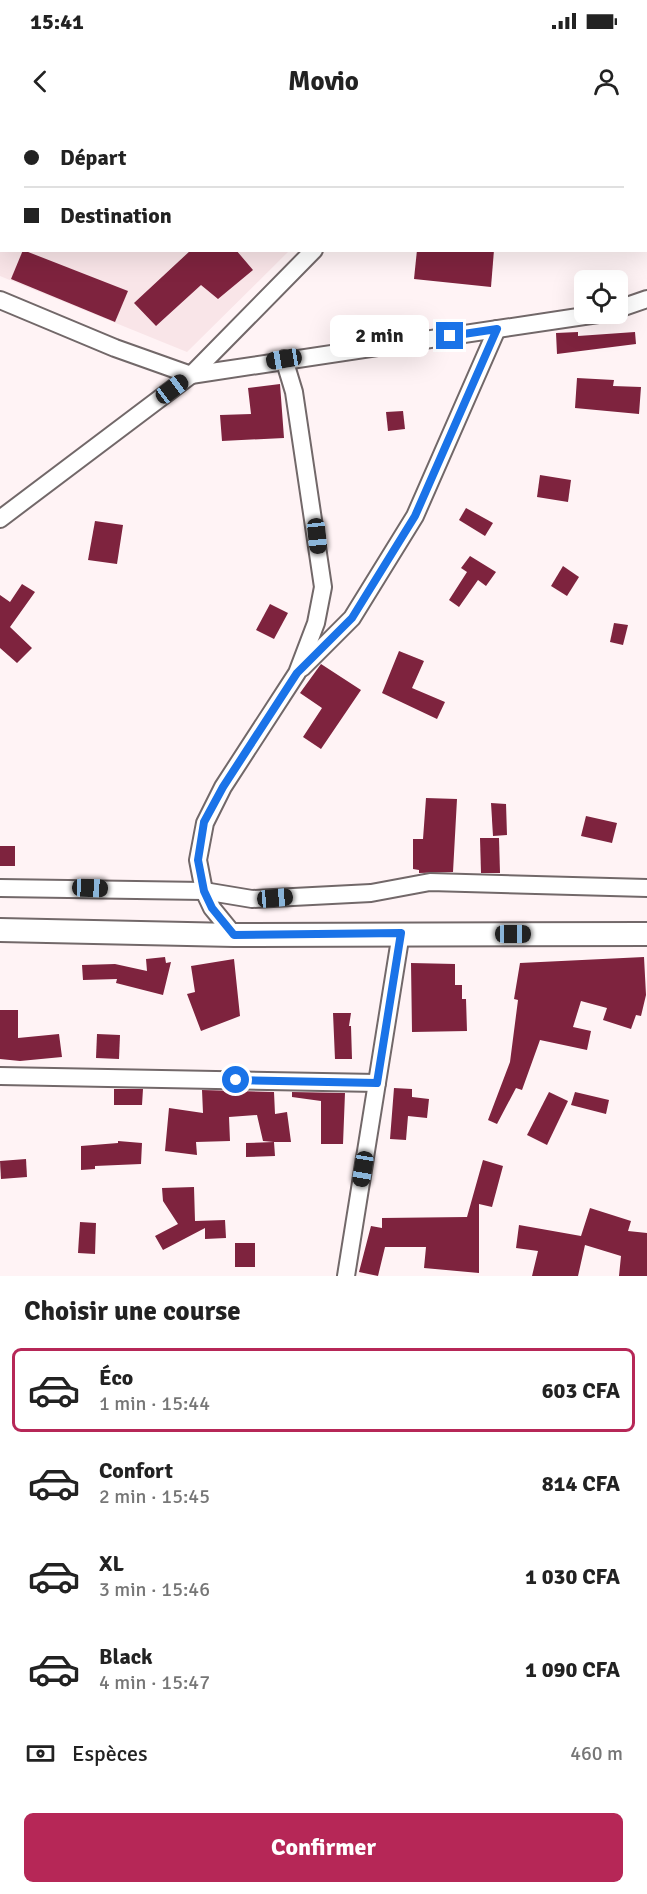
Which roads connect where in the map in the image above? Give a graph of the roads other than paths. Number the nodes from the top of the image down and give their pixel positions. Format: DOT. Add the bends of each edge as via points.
graph roads {
  1 [pos="312,252"];
  2 [pos="647,299"];
  3 [pos="0,300"];
  4 [pos="628,306"];
  5 [pos="574,318"];
  6 [pos="497,329"];
  7 [pos="284,359"];
  8 [pos="191,375"];
  9 [pos="0,519"];
  10 [pos="297,673"];
  11 [pos="0,888"];
  12 [pos="647,888"];
  13 [pos="204,891"];
  14 [pos="0,930"];
  15 [pos="401,933"];
  16 [pos="647,934"];
  17 [pos="234,935"];
  18 [pos="0,1076"];
  19 [pos="377,1083"];
  20 [pos="346,1276"];
  1 -- 8 [label="street"];
  2 -- 4 [label="street"];
  3 -- 8 [label="street"];
  5 -- 6 [label="street"];
  6 -- 7 [label="street"];
  6 -- 10 [label="street" via="415,516 352,618"];
  7 -- 8 [label="street"];
  7 -- 10 [label="street" via="294,392 323,587 316,623"];
  8 -- 9 [label="street"];
  10 -- 13 [label="street" via="204,822 198,860"];
  11 -- 13 [label="street"];
  12 -- 13 [label="street" via="430,882 371,893 252,899"];
  13 -- 17 [label="street"];
  14 -- 17 [label="main road"];
  15 -- 16 [label="main road"];
  15 -- 17 [label="main road"];
  15 -- 19 [label="street"];
  18 -- 19 [label="street"];
  19 -- 20 [label="street"];
}
